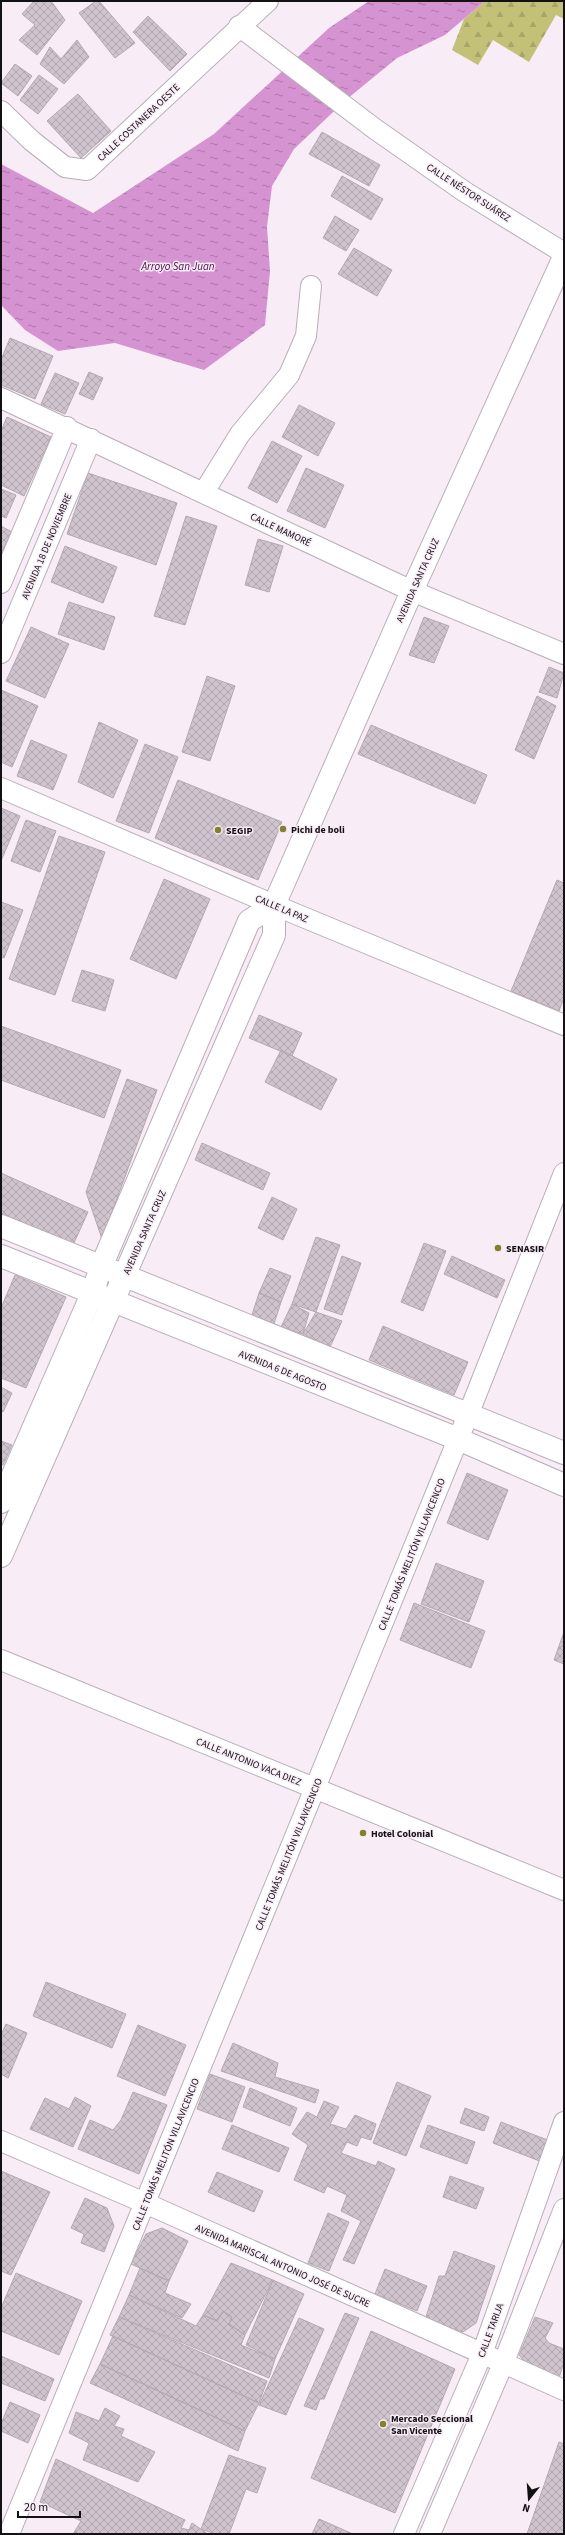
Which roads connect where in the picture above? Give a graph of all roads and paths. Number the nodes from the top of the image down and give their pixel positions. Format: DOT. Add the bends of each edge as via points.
graph roads {
  1 [pos="268,1"];
  2 [pos="239,26"];
  3 [pos="1,111"];
  4 [pos="564,253"];
  5 [pos="564,257"];
  6 [pos="311,286"];
  7 [pos="1,398"];
  8 [pos="67,427"];
  9 [pos="91,439"];
  10 [pos="204,492"];
  11 [pos="1,583"];
  12 [pos="412,590"];
  13 [pos="1,653"];
  14 [pos="564,654"];
  15 [pos="1,788"];
  16 [pos="274,905"];
  17 [pos="564,1025"];
  18 [pos="564,1173"];
  19 [pos="1,1226"];
  20 [pos="1,1256"];
  21 [pos="101,1267"];
  22 [pos="125,1277"];
  23 [pos="92,1294"];
  24 [pos="114,1303"];
  25 [pos="468,1415"];
  26 [pos="458,1439"];
  27 [pos="564,1454"];
  28 [pos="564,1485"];
  29 [pos="1,1502"];
  30 [pos="1,1556"];
  31 [pos="1,1660"];
  32 [pos="316,1788"];
  33 [pos="564,1890"];
  34 [pos="564,2122"];
  35 [pos="1,2141"];
  36 [pos="145,2203"];
  37 [pos="564,2209"];
  38 [pos="482,2354"];
  39 [pos="503,2364"];
  40 [pos="564,2390"];
  41 [pos="8,2532"];
  42 [pos="404,2534"];
  43 [pos="430,2534"];
  1 -- 2 [label="street, CALLE COSTANERA OESTE"];
  2 -- 3 [label="street, CALLE COSTANERA OESTE" via="87,170 65,167 32,141"];
  2 -- 4 [label="street, CALLE NÉSTOR SUÁREZ" via="375,129 465,192"];
  5 -- 12 [label="main road, AVENIDA SANTA CRUZ"];
  6 -- 10 [label="street" via="306,336 289,375 240,434"];
  7 -- 8 [label="street, CALLE MAMORÉ"];
  8 -- 9 [label="street, CALLE MAMORÉ"];
  8 -- 11 [label="street"];
  9 -- 10 [label="street, CALLE MAMORÉ"];
  9 -- 13 [label="street, AVENIDA 18 DE NOVIEMBRE"];
  10 -- 12 [label="street, CALLE MAMORÉ"];
  12 -- 14 [label="street, CALLE MAMORÉ"];
  12 -- 16 [label="main road, AVENIDA SANTA CRUZ"];
  15 -- 16 [label="street, CALLE LA PAZ"];
  16 -- 17 [label="street, CALLE LA PAZ"];
  16 -- 21 [label="main road" via="249,921"];
  16 -- 22 [label="main road, AVENIDA SANTA CRUZ" via="274,935"];
  18 -- 25 [label="street, CALLE TOMÁS MELITÓN VILLAVICENCIO"];
  19 -- 21 [label="main road"];
  20 -- 23 [label="main road, AVENIDA 6 DE AGOSTO"];
  21 -- 22 [label="main road"];
  21 -- 23 [label="main road"];
  22 -- 24 [label="main road, AVENIDA SANTA CRUZ"];
  22 -- 25 [label="main road"];
  23 -- 24 [label="main road, AVENIDA 6 DE AGOSTO"];
  23 -- 29 [label="main road"];
  24 -- 26 [label="main road, AVENIDA 6 DE AGOSTO"];
  24 -- 30 [label="main road, AVENIDA SANTA CRUZ"];
  25 -- 26 [label="street, CALLE TOMÁS MELITÓN VILLAVICENCIO"];
  25 -- 27 [label="main road"];
  26 -- 28 [label="main road, AVENIDA 6 DE AGOSTO"];
  26 -- 32 [label="street, CALLE TOMÁS MELITÓN VILLAVICENCIO"];
  31 -- 32 [label="street, CALLE ANTONIO VACA DIEZ"];
  32 -- 33 [label="street, CALLE ANTONIO VACA DIEZ"];
  32 -- 36 [label="street, CALLE TOMÁS MELITÓN VILLAVICENCIO"];
  34 -- 38 [label="street, CALLE TARIJA"];
  35 -- 36 [label="street, AVENIDA MARISCAL ANTONIO JOSÉ DE SUCRE"];
  36 -- 38 [label="street, AVENIDA MARISCAL ANTONIO JOSÉ DE SUCRE"];
  36 -- 41 [label="street, CALLE TOMÁS MELITÓN VILLAVICENCIO"];
  37 -- 39 [label="street"];
  38 -- 39 [label="street, AVENIDA MARISCAL ANTONIO JOSÉ DE SUCRE"];
  38 -- 42 [label="street, CALLE TARIJA"];
  39 -- 40 [label="street, AVENIDA MARISCAL ANTONIO JOSÉ DE SUCRE"];
  39 -- 43 [label="street"];
}
